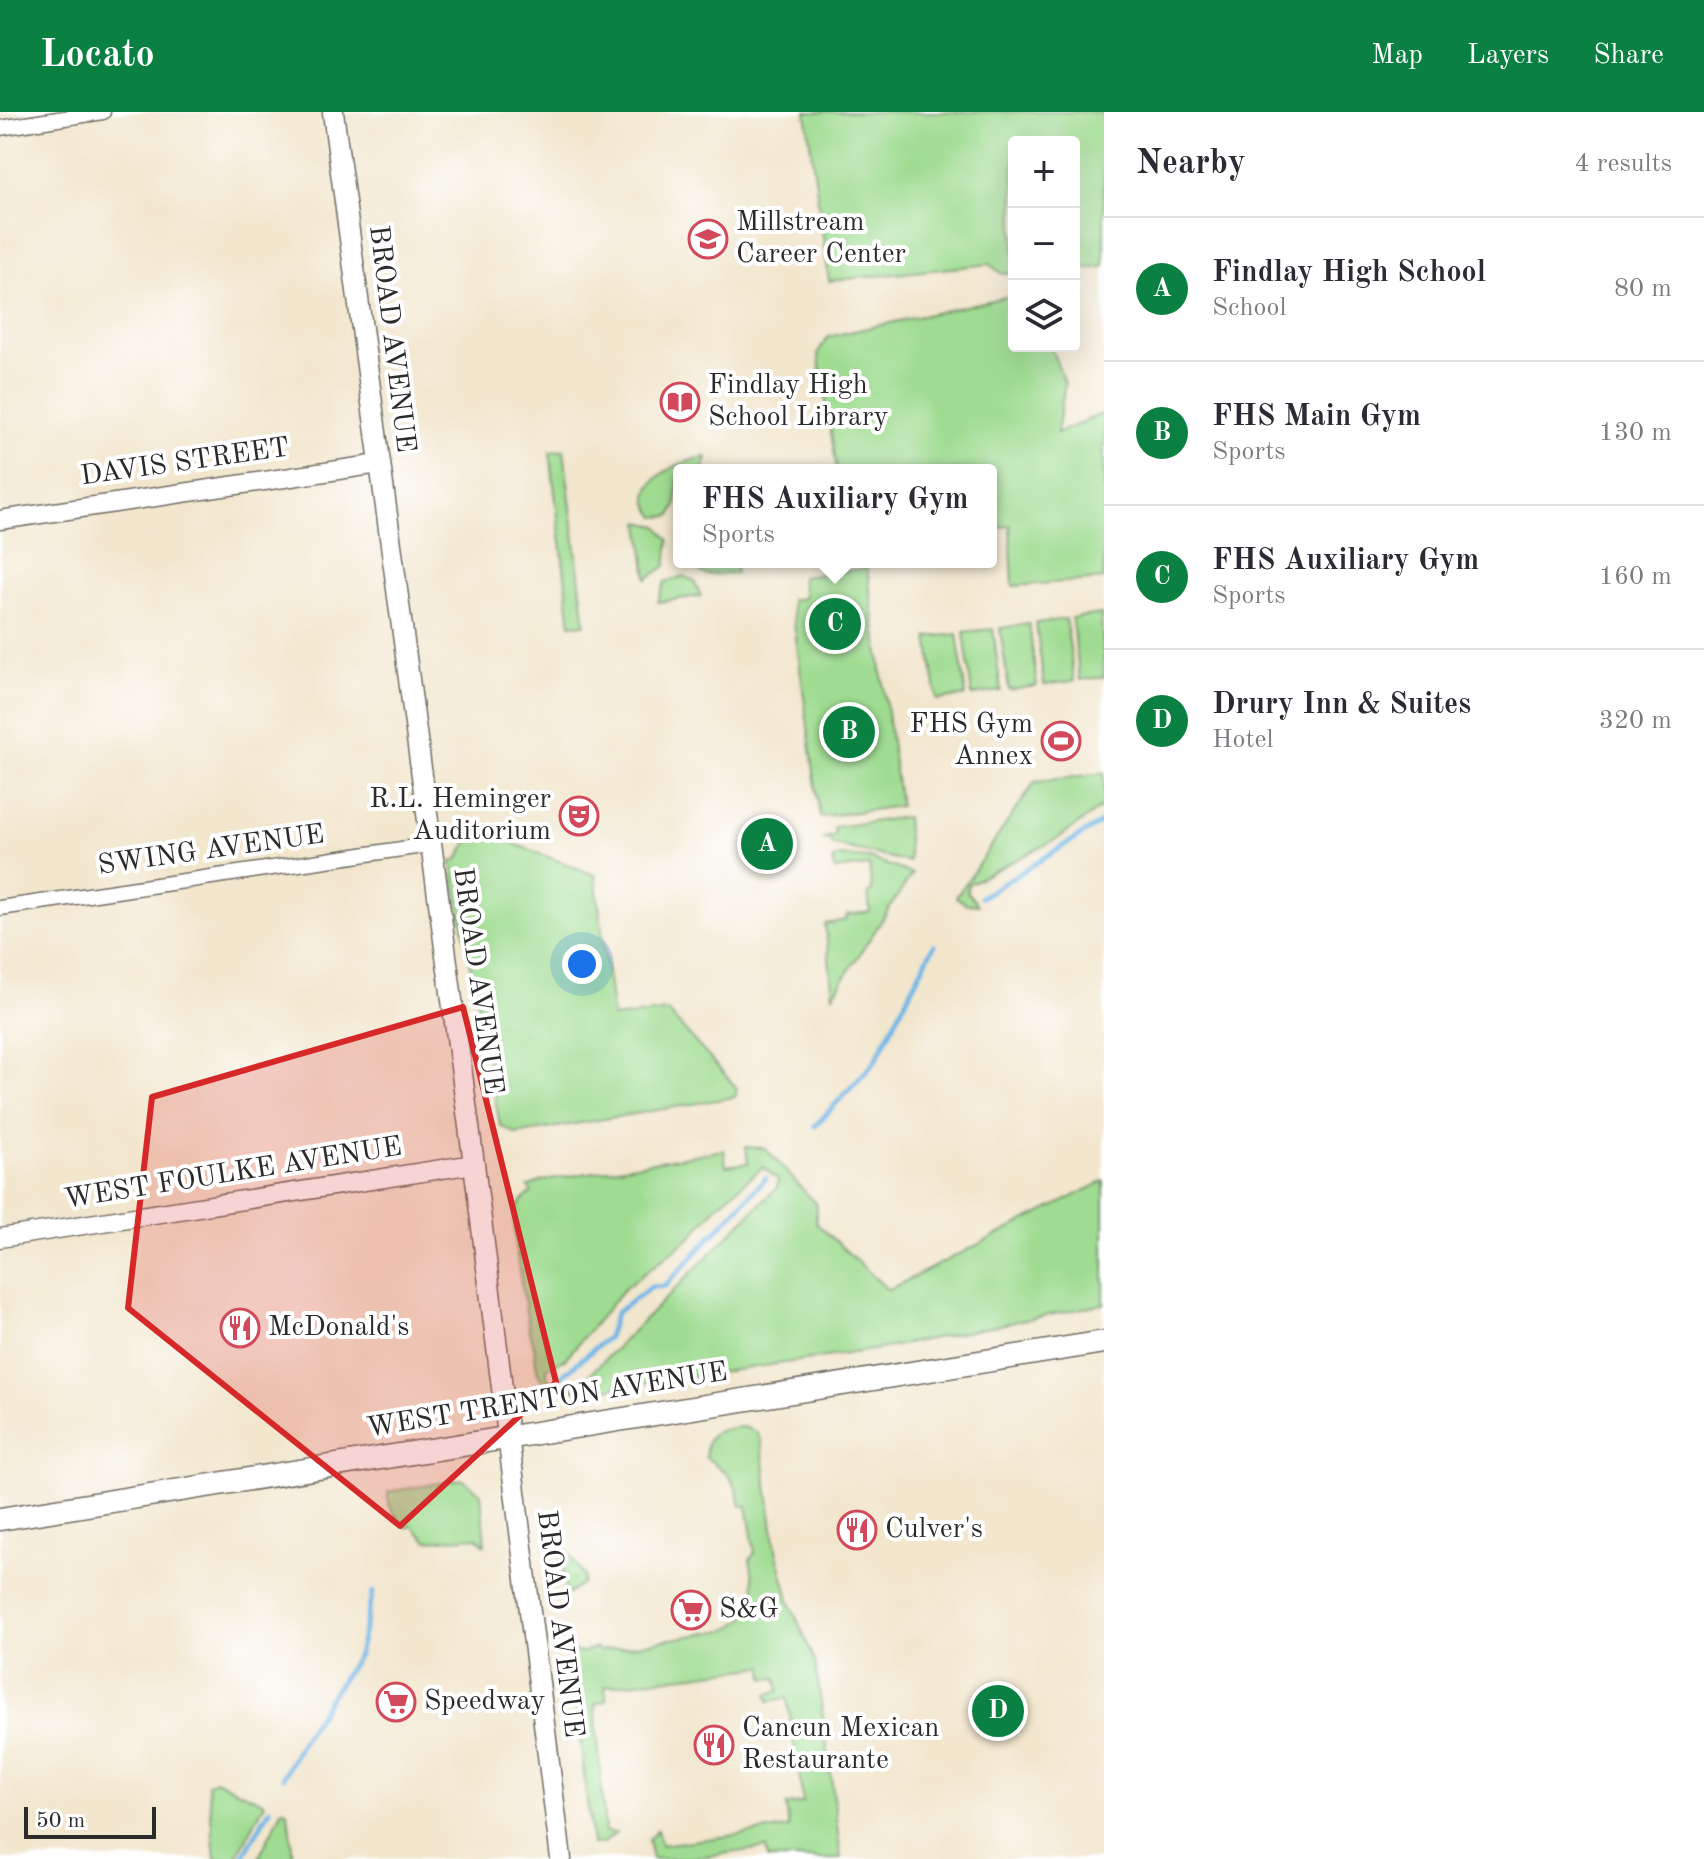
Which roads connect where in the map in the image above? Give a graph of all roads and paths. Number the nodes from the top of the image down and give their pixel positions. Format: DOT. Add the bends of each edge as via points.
graph roads {
  1 [pos="103,112"];
  2 [pos="333,112"];
  3 [pos="0,128"];
  4 [pos="379,464"];
  5 [pos="0,520"];
  6 [pos="429,845"];
  7 [pos="0,908"];
  8 [pos="474,1164"];
  9 [pos="0,1238"];
  10 [pos="1104,1342"];
  11 [pos="507,1438"];
  12 [pos="0,1519"];
  13 [pos="561,1859"];
  1 -- 3 [label="street"];
  2 -- 4 [label="main road, BROAD AVENUE"];
  4 -- 5 [label="street, DAVIS STREET"];
  4 -- 6 [label="main road, BROAD AVENUE"];
  6 -- 7 [label="street, SWING AVENUE"];
  6 -- 8 [label="main road, BROAD AVENUE"];
  8 -- 9 [label="street, WEST FOULKE AVENUE"];
  8 -- 11 [label="main road, BROAD AVENUE"];
  10 -- 11 [label="main road, WEST TRENTON AVENUE"];
  11 -- 12 [label="main road, WEST TRENTON AVENUE"];
  11 -- 13 [label="main road, BROAD AVENUE"];
}
